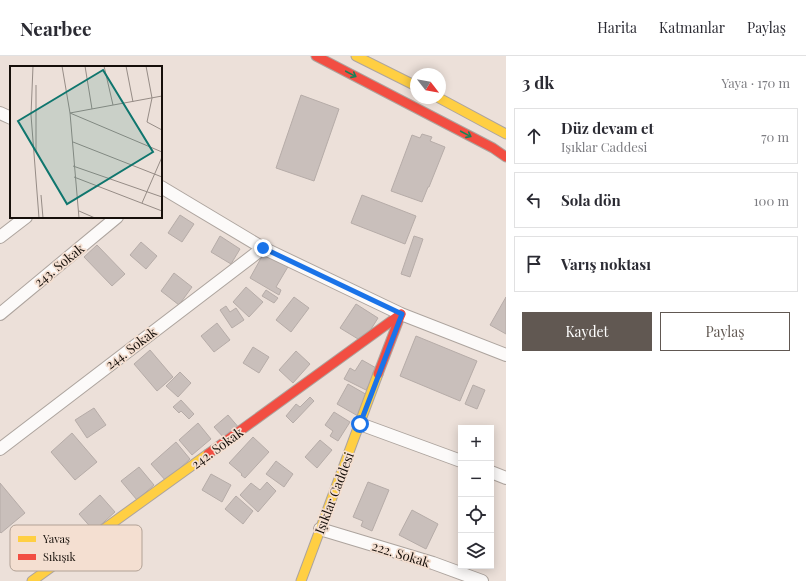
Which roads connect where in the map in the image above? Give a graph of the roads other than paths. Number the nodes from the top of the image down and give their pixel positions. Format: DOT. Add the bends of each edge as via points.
graph roads {
  1 [pos="316,56"];
  2 [pos="356,56"];
  3 [pos="410,83"];
  4 [pos="446,102"];
  5 [pos="0,113"];
  6 [pos="10,118"];
  7 [pos="506,134"];
  8 [pos="506,157"];
  9 [pos="162,188"];
  10 [pos="25,218"];
  11 [pos="116,218"];
  12 [pos="0,237"];
  13 [pos="263,248"];
  14 [pos="0,314"];
  15 [pos="402,314"];
  16 [pos="506,354"];
  17 [pos="360,424"];
  18 [pos="0,449"];
  19 [pos="458,460"];
  20 [pos="494,473"];
  21 [pos="506,478"];
  22 [pos="110,525"];
  23 [pos="320,530"];
  24 [pos="46,571"];
  25 [pos="32,581"];
  26 [pos="301,581"];
  27 [pos="482,581"];
  1 -- 8 [label="main road, one-way"];
  2 -- 3 [label="main road"];
  4 -- 7 [label="main road"];
  5 -- 6 [label="street"];
  9 -- 13 [label="street"];
  10 -- 12 [label="street"];
  11 -- 14 [label="street, 243. Sokak"];
  13 -- 15 [label="street"];
  13 -- 18 [label="street, 244. Sokak"];
  15 -- 16 [label="street"];
  15 -- 17 [label="main road, Işıklar Caddesi"];
  15 -- 22 [label="main road, 242. Sokak"];
  17 -- 19 [label="street"];
  17 -- 23 [label="main road, Işıklar Caddesi"];
  20 -- 21 [label="street"];
  23 -- 26 [label="main road, Işıklar Caddesi"];
  23 -- 27 [label="street, 222. Sokak" via="433,563"];
  24 -- 25 [label="main road, 242. Sokak"];
}
